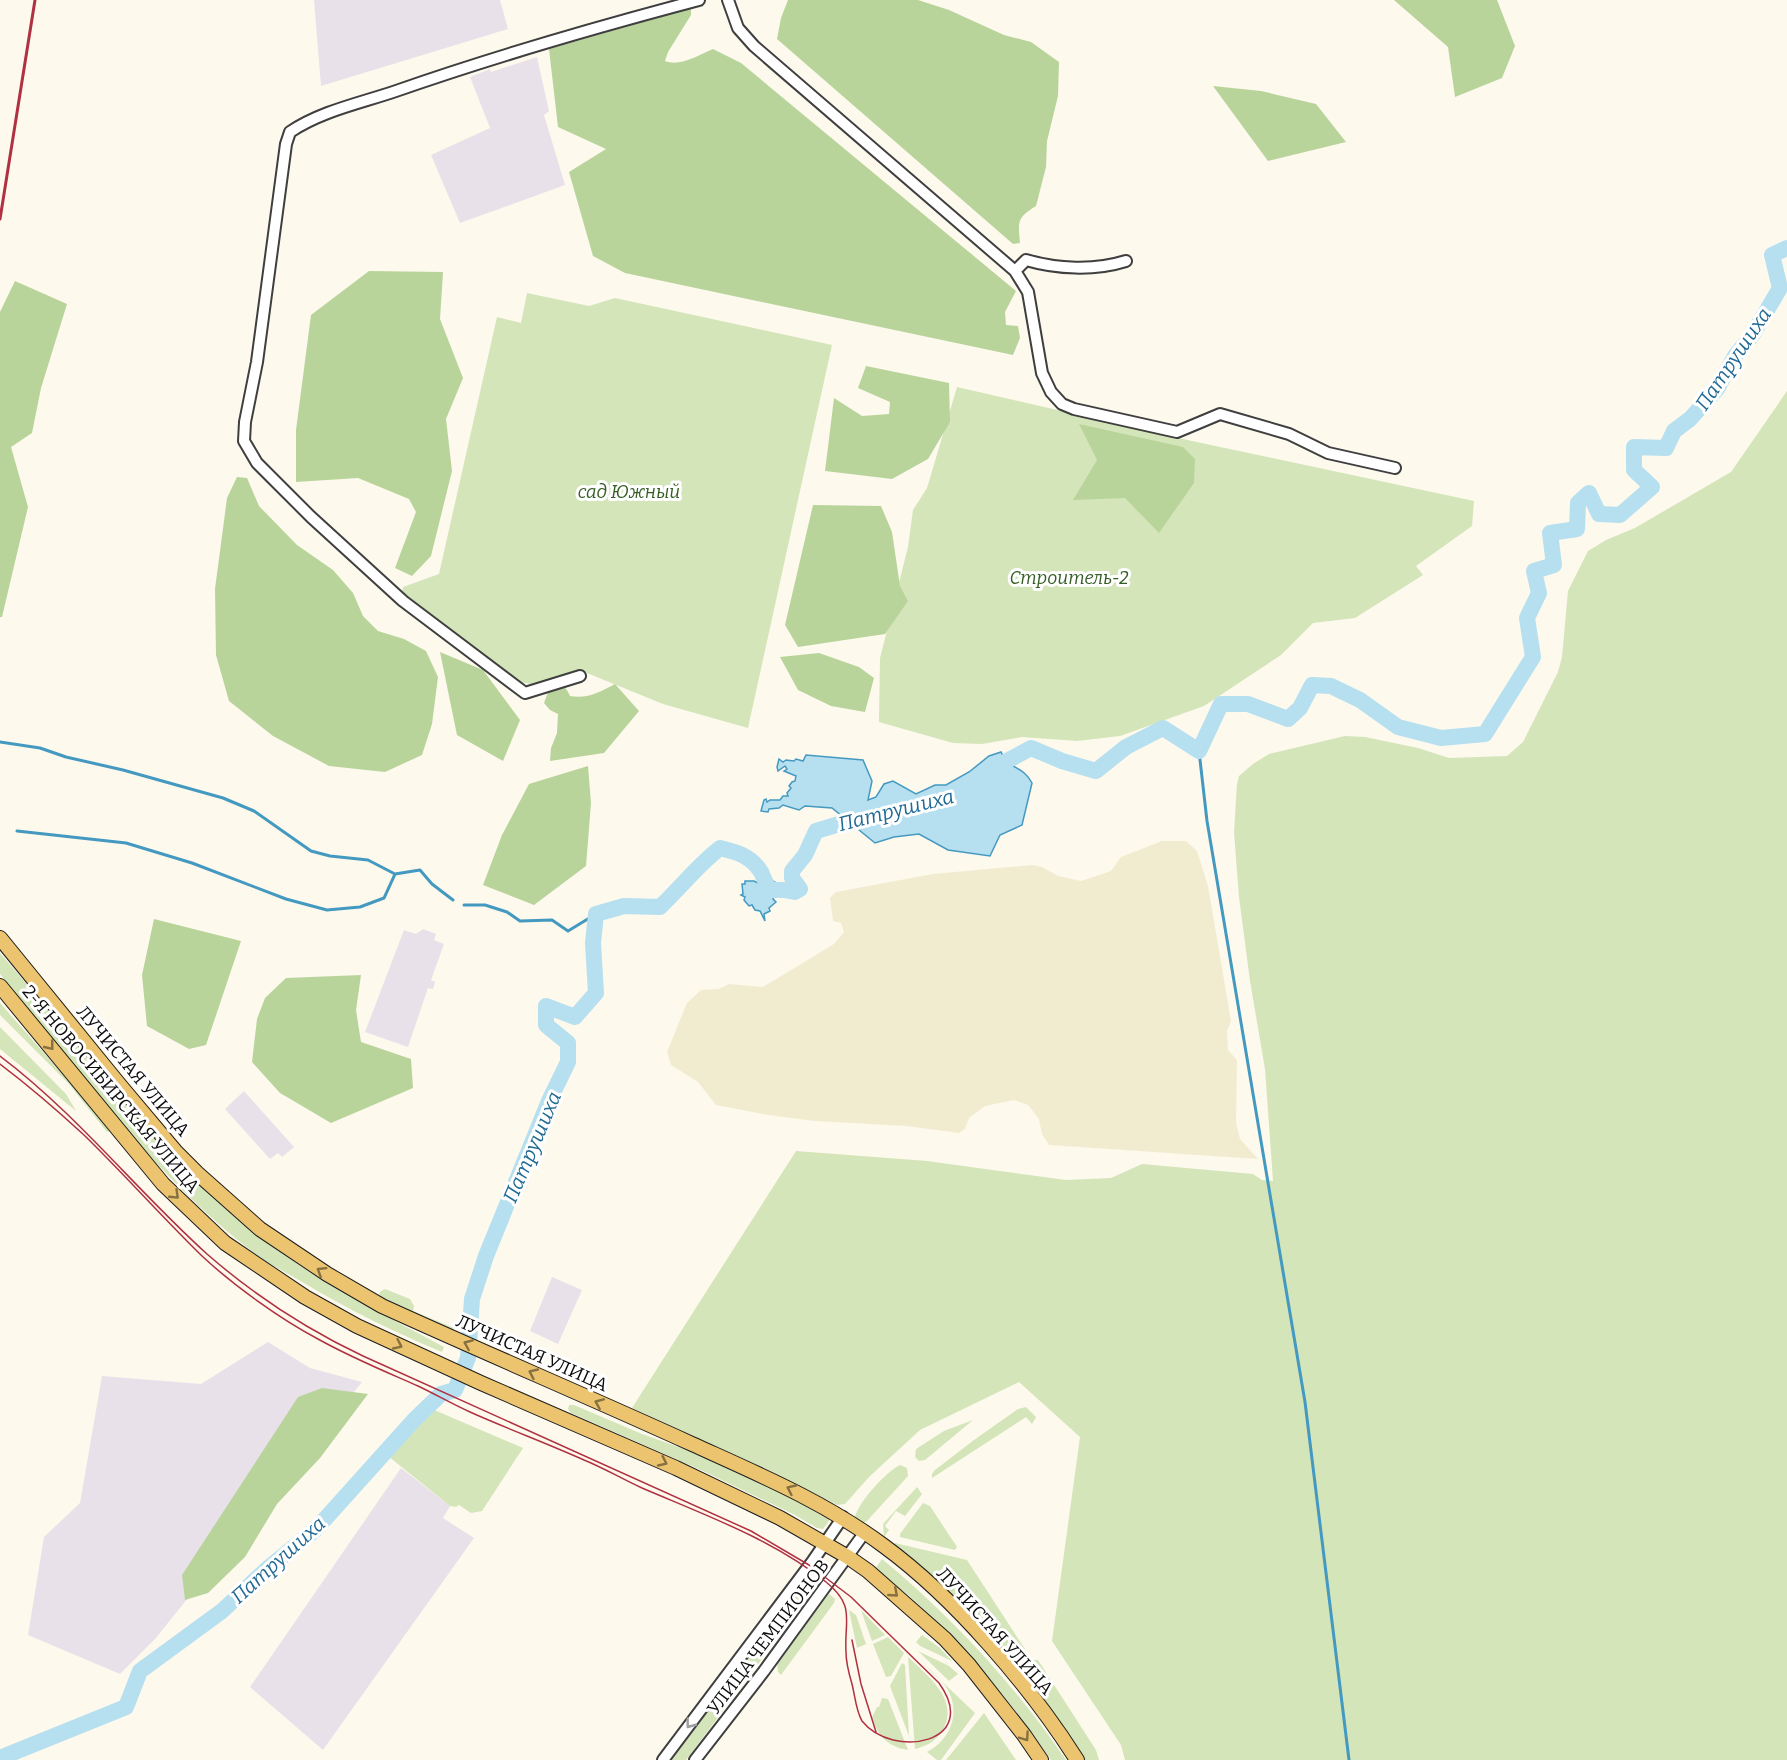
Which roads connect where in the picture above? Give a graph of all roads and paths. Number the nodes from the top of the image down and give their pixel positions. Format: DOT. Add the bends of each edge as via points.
graph roads {
  1 [pos="699,0"];
  2 [pos="728,0"];
  3 [pos="1126,261"];
  4 [pos="1015,272"];
  5 [pos="1395,468"];
  6 [pos="580,676"];
  7 [pos="0,938"];
  8 [pos="0,945"];
  9 [pos="17,960"];
  10 [pos="0,986"];
  11 [pos="843,1517"];
  12 [pos="866,1532"];
  13 [pos="825,1542"];
  14 [pos="848,1557"];
  15 [pos="663,1760"];
  16 [pos="695,1760"];
  17 [pos="1041,1760"];
  18 [pos="1077,1760"];
  1 -- 6 [label="street" via="555,39 340,110 303,123 290,132 286,144 244,441 257,463 394,592 525,693"];
  2 -- 4 [label="street" via="738,28 754,46"];
  3 -- 4 [label="street" via="1109,266 1051,267 1026,260"];
  4 -- 5 [label="street" via="1028,292 1042,374 1062,404 1177,432 1220,414 1289,434 1328,453"];
  7 -- 9 [label="main road, ЛУЧИСТАЯ УЛИЦА"];
  8 -- 9 [label="main road"];
  11 -- 9 [label="main road, ЛУЧИСТАЯ УЛИЦА, one-way" via="765,1477 382,1306 327,1275 237,1211 176,1152"];
  10 -- 13 [label="main road, 2-Я НОВОСИБИРСКАЯ УЛИЦА, one-way" via="163,1184 225,1243 264,1270 357,1326 652,1457"];
  11 -- 12 [label="main road, ЛУЧИСТАЯ УЛИЦА"];
  11 -- 13 [label="street, УЛИЦА ЧЕМПИОНОВ"];
  12 -- 14 [label="street, УЛИЦА ЧЕМПИОНОВ"];
  12 -- 18 [label="main road, ЛУЧИСТАЯ УЛИЦА" via="924,1578 969,1623 1057,1728"];
  13 -- 14 [label="main road"];
  13 -- 15 [label="street, УЛИЦА ЧЕМПИОНОВ, one-way"];
  14 -- 16 [label="street, УЛИЦА ЧЕМПИОНОВ"];
  14 -- 17 [label="main road, one-way" via="945,1639"];
}
